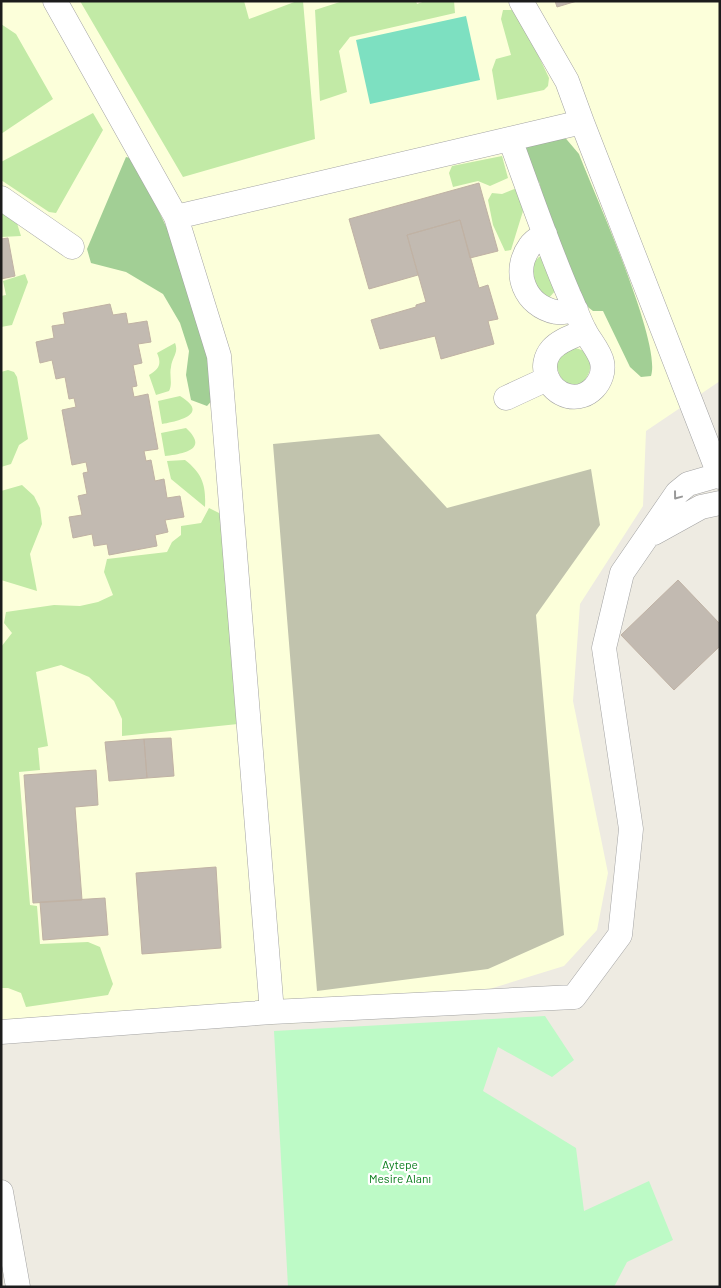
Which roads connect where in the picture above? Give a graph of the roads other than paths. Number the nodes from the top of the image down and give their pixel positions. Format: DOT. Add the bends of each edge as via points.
graph roads {
  1 [pos="54,1"];
  2 [pos="521,1"];
  3 [pos="582,122"];
  4 [pos="510,139"];
  5 [pos="1,198"];
  6 [pos="176,217"];
  7 [pos="545,234"];
  8 [pos="72,247"];
  9 [pos="580,320"];
  10 [pos="547,379"];
  11 [pos="506,398"];
  12 [pos="719,476"];
  13 [pos="720,502"];
  14 [pos="648,536"];
  15 [pos="272,1012"];
  16 [pos="1,1032"];
  17 [pos="1,1192"];
  18 [pos="18,1287"];
  1 -- 6 [label="lane"];
  2 -- 3 [label="lane" via="567,81"];
  3 -- 4 [label="lane"];
  3 -- 12 [label="lane"];
  4 -- 6 [label="lane"];
  4 -- 7 [label="lane"];
  5 -- 8 [label="lane"];
  6 -- 15 [label="lane" via="219,356"];
  7 -- 9 [label="lane"];
  7 -- 9 [label="lane" via="530,244 522,260 521,278 528,295 541,307"];
  9 -- 10 [label="lane" via="546,358"];
  9 -- 10 [label="lane" via="602,362 599,383 583,396 572,397 553,388"];
  10 -- 11 [label="lane"];
  12 -- 14 [label="lane, one-way" via="688,484 677,493"];
  13 -- 14 [label="lane" via="701,507"];
  14 -- 15 [label="lane" via="622,573 604,648 631,829 620,935 574,997"];
  15 -- 16 [label="lane"];
  17 -- 18 [label="lane"];
}
